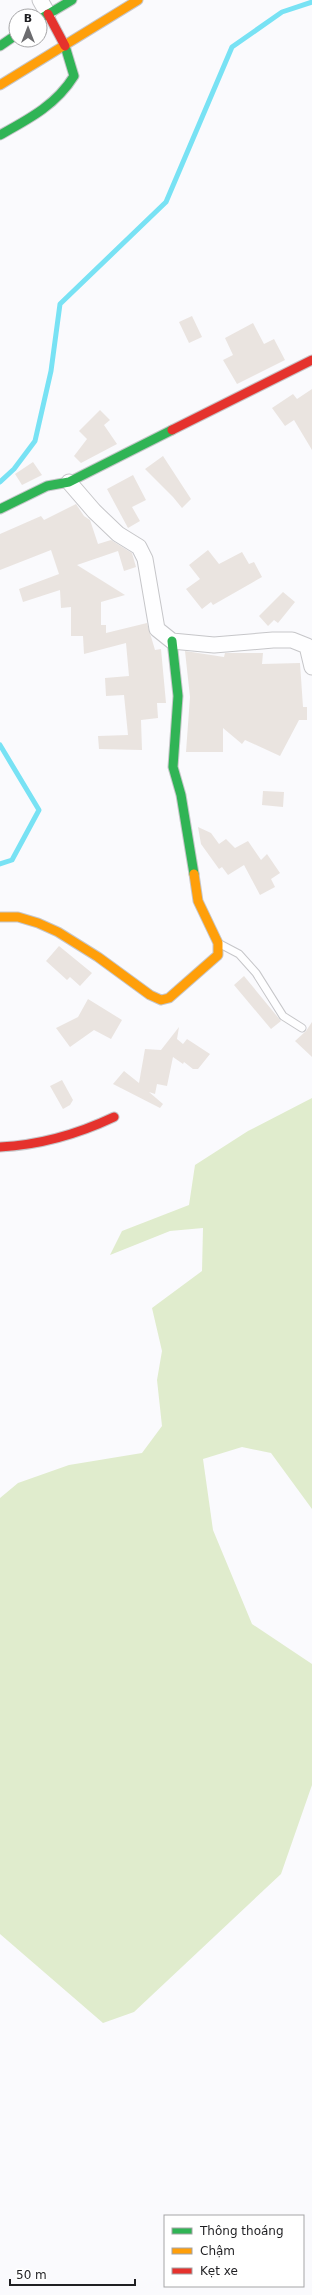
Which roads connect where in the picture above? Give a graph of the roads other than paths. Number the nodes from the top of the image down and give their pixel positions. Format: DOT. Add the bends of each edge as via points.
graph roads {
  1 [pos="72,0"];
  2 [pos="138,0"];
  3 [pos="48,15"];
  4 [pos="48,23"];
  5 [pos="65,46"];
  6 [pos="0,85"];
  7 [pos="0,135"];
  8 [pos="312,360"];
  9 [pos="69,482"];
  10 [pos="0,509"];
  11 [pos="172,642"];
  12 [pos="312,667"];
  13 [pos="0,917"];
  14 [pos="218,944"];
  15 [pos="302,1028"];
  16 [pos="114,1117"];
  17 [pos="0,1147"];
  1 -- 3 [label="street"];
  2 -- 5 [label="street"];
  4 -- 5 [label="street"];
  5 -- 6 [label="street"];
  5 -- 7 [label="street" via="74,76 66,91 44,110"];
  8 -- 9 [label="street"];
  9 -- 10 [label="street" via="47,486"];
  9 -- 11 [label="street" via="94,512 118,534 139,547 145,559 157,629"];
  11 -- 12 [label="street" via="214,645 292,640 307,646"];
  11 -- 14 [label="street" via="178,696 173,767 182,795 198,901"];
  13 -- 14 [label="street" via="12,915 36,920 57,931 161,1000 169,998 196,976 218,954"];
  14 -- 15 [label="lane" via="239,954 256,973 283,1016"];
  16 -- 17 [label="street" via="89,1129 22,1145"];
}
